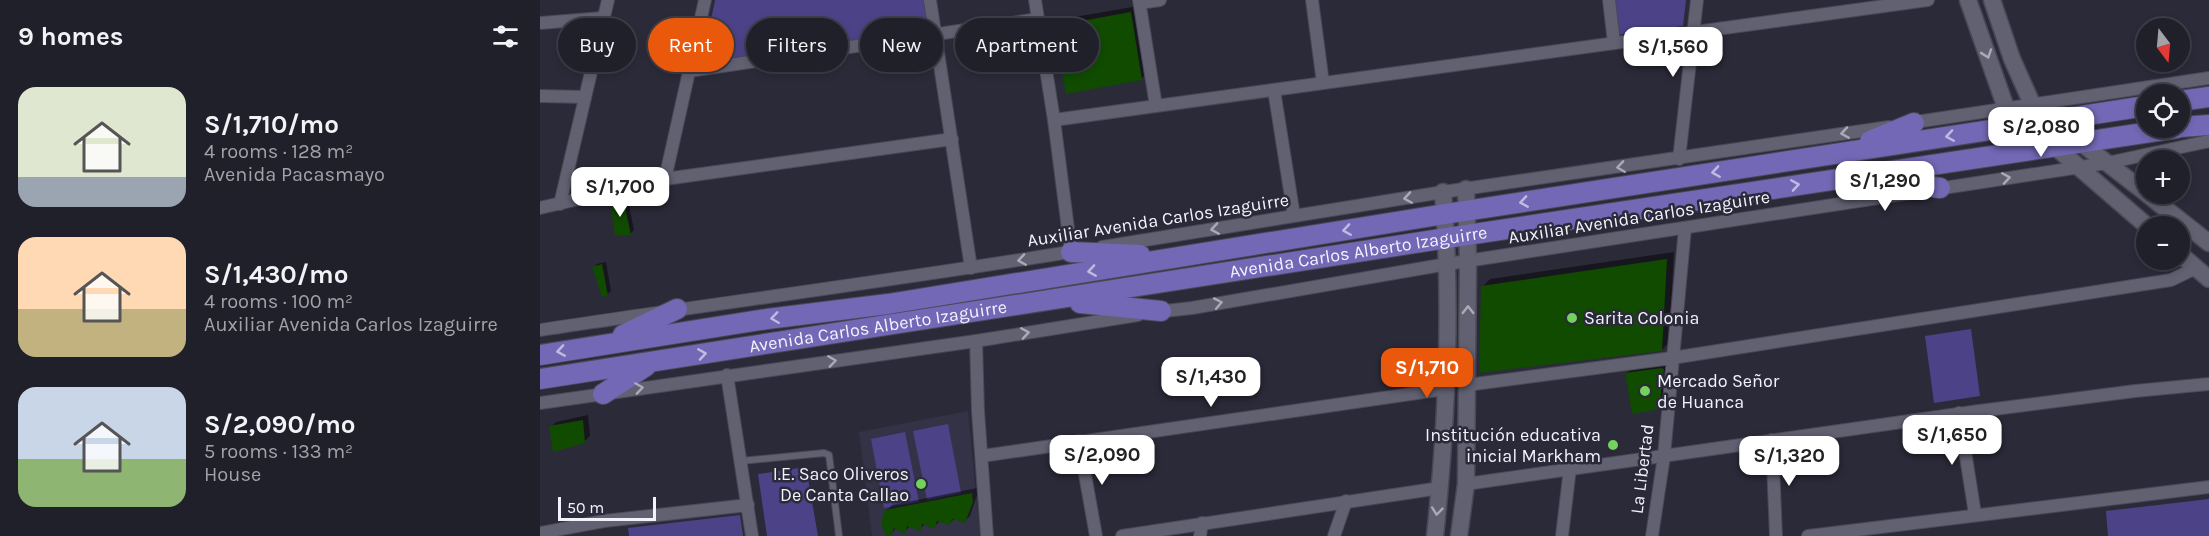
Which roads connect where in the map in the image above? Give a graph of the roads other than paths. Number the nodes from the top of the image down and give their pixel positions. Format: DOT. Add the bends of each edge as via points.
graph roads {
  1 [pos="608,0"];
  2 [pos="705,0"];
  3 [pos="930,0"];
  4 [pos="1035,0"];
  5 [pos="1160,0"];
  6 [pos="1312,0"];
  7 [pos="1609,0"];
  8 [pos="1697,0"];
  9 [pos="1928,0"];
  10 [pos="1968,0"];
  11 [pos="1992,0"];
  12 [pos="1139,1"];
  13 [pos="1856,5"];
  14 [pos="603,18"];
  15 [pos="701,18"];
  16 [pos="933,18"];
  17 [pos="1038,18"];
  18 [pos="558,22"];
  19 [pos="540,23"];
  20 [pos="1693,33"];
  21 [pos="1614,43"];
  22 [pos="860,45"];
  23 [pos="734,64"];
  24 [pos="591,72"];
  25 [pos="689,72"];
  26 [pos="941,72"];
  27 [pos="1046,72"];
  28 [pos="2209,78"];
  29 [pos="1323,83"];
  30 [pos="1274,90"];
  31 [pos="540,96"];
  32 [pos="585,97"];
  33 [pos="2209,97"];
  34 [pos="2190,100"];
  35 [pos="1156,106"];
  36 [pos="2006,108"];
  37 [pos="2136,108"];
  38 [pos="2031,115"];
  39 [pos="1054,120"];
  40 [pos="2053,121"];
  41 [pos="1914,123"];
  42 [pos="2209,125"];
  43 [pos="2190,126"];
  44 [pos="2136,133"];
  45 [pos="952,139"];
  46 [pos="2209,141"];
  47 [pos="2081,142"];
  48 [pos="2053,146"];
  49 [pos="1840,153"];
  50 [pos="1679,159"];
  51 [pos="2107,163"];
  52 [pos="2076,167"];
  53 [pos="1856,176"];
  54 [pos="665,179"];
  55 [pos="2136,185"];
  56 [pos="1940,188"];
  57 [pos="1466,189"];
  58 [pos="1443,192"];
  59 [pos="560,204"];
  60 [pos="2161,204"];
  61 [pos="540,208"];
  62 [pos="1467,211"];
  63 [pos="1445,214"];
  64 [pos="1294,216"];
  65 [pos="2136,217"];
  66 [pos="1685,228"];
  67 [pos="1468,236"];
  68 [pos="1447,238"];
  69 [pos="2209,243"];
  70 [pos="1071,252"];
  71 [pos="1181,257"];
  72 [pos="1468,262"];
  73 [pos="2190,263"];
  74 [pos="1447,264"];
  75 [pos="971,268"];
  76 [pos="2203,274"];
  77 [pos="1051,300"];
  78 [pos="888,304"];
  79 [pos="677,309"];
  80 [pos="1161,311"];
  81 [pos="890,324"];
  82 [pos="540,330"];
  83 [pos="975,341"];
  84 [pos="602,345"];
  85 [pos="540,355"];
  86 [pos="1672,358"];
  87 [pos="652,362"];
  88 [pos="728,375"];
  89 [pos="540,379"];
  90 [pos="2209,384"];
  91 [pos="1467,385"];
  92 [pos="1445,388"];
  93 [pos="603,394"];
  94 [pos="540,403"];
  95 [pos="1959,413"];
  96 [pos="1772,440"];
  97 [pos="1079,441"];
  98 [pos="982,456"];
  99 [pos="1664,456"];
  100 [pos="741,461"];
  101 [pos="1570,468"];
  102 [pos="1466,484"];
  103 [pos="2209,487"];
  104 [pos="1440,488"];
  105 [pos="1346,501"];
  106 [pos="748,505"];
  107 [pos="1975,514"];
  108 [pos="1202,523"];
  109 [pos="540,533"];
  110 [pos="752,536"];
  111 [pos="839,536"];
  112 [pos="987,536"];
  113 [pos="1096,536"];
  114 [pos="1122,536"];
  115 [pos="1200,536"];
  116 [pos="1334,536"];
  117 [pos="1435,536"];
  118 [pos="1459,536"];
  119 [pos="1562,536"];
  120 [pos="1652,536"];
  121 [pos="1776,536"];
  122 [pos="1808,536"];
  1 -- 14 [label="street"];
  2 -- 15 [label="street"];
  3 -- 16 [label="street"];
  4 -- 17 [label="street"];
  5 -- 12 [label="street"];
  6 -- 29 [label="street"];
  7 -- 21 [label="street"];
  8 -- 20 [label="street"];
  9 -- 13 [label="street"];
  10 -- 36 [label="main road, one-way"];
  11 -- 38 [label="main road"];
  12 -- 35 [label="street"];
  13 -- 20 [label="street"];
  18 -- 19 [label="street"];
  20 -- 21 [label="street"];
  20 -- 50 [label="street"];
  21 -- 29 [label="street"];
  22 -- 23 [label="street"];
  24 -- 32 [label="street"];
  25 -- 54 [label="street"];
  26 -- 45 [label="street"];
  27 -- 39 [label="street"];
  28 -- 38 [label="street"];
  29 -- 30 [label="street"];
  30 -- 35 [label="street"];
  30 -- 64 [label="street"];
  31 -- 32 [label="street"];
  32 -- 59 [label="street"];
  33 -- 34 [label="main road"];
  35 -- 39 [label="street"];
  36 -- 38 [label="main road"];
  36 -- 41 [label="street, Auxiliar Avenida Carlos Izaguirre"];
  37 -- 40 [label="main road, Avenida Carlos Alberto Izaguirre"];
  38 -- 40 [label="main road, Avenida Carlos Alberto Izaguirre"];
  38 -- 48 [label="main road"];
  38 -- 49 [label="main road, Avenida Carlos Alberto Izaguirre, one-way"];
  39 -- 70 [label="street"];
  40 -- 47 [label="main road"];
  41 -- 49 [label="main road"];
  41 -- 50 [label="street, Auxiliar Avenida Carlos Izaguirre, one-way"];
  42 -- 43 [label="main road, Avenida Carlos Alberto Izaguirre"];
  44 -- 47 [label="main road, Avenida Carlos Alberto Izaguirre"];
  45 -- 54 [label="street"];
  45 -- 75 [label="street"];
  46 -- 51 [label="street, Auxiliar Avenida Carlos Izaguirre"];
  47 -- 48 [label="main road, Avenida Carlos Alberto Izaguirre"];
  47 -- 51 [label="main road"];
  48 -- 52 [label="main road"];
  48 -- 53 [label="main road, Avenida Carlos Alberto Izaguirre"];
  49 -- 62 [label="main road, Avenida Carlos Alberto Izaguirre, one-way"];
  50 -- 57 [label="street, Auxiliar Avenida Carlos Izaguirre, one-way"];
  51 -- 52 [label="street, Auxiliar Avenida Carlos Izaguirre"];
  51 -- 55 [label="main road"];
  56 -- 52 [label="street, Auxiliar Avenida Carlos Izaguirre, one-way"];
  52 -- 65 [label="main road"];
  53 -- 56 [label="main road"];
  67 -- 53 [label="main road, Avenida Carlos Alberto Izaguirre, one-way"];
  54 -- 59 [label="street"];
  56 -- 66 [label="street, Auxiliar Avenida Carlos Izaguirre"];
  57 -- 58 [label="street, Auxiliar Avenida Carlos Izaguirre"];
  57 -- 62 [label="main road"];
  58 -- 63 [label="main road"];
  58 -- 64 [label="street, Auxiliar Avenida Carlos Izaguirre, one-way"];
  59 -- 61 [label="street"];
  60 -- 69 [label="main road"];
  62 -- 63 [label="main road, Avenida Carlos Alberto Izaguirre"];
  62 -- 67 [label="main road"];
  63 -- 68 [label="main road"];
  63 -- 71 [label="main road, Avenida Carlos Alberto Izaguirre, one-way"];
  64 -- 70 [label="street, Auxiliar Avenida Carlos Izaguirre, one-way"];
  66 -- 72 [label="street, Auxiliar Avenida Carlos Izaguirre"];
  66 -- 86 [label="street, La Libertad"];
  67 -- 68 [label="main road, Avenida Carlos Alberto Izaguirre"];
  67 -- 72 [label="main road"];
  68 -- 74 [label="main road"];
  68 -- 77 [label="main road, Avenida Carlos Alberto Izaguirre"];
  70 -- 71 [label="main road"];
  70 -- 75 [label="street, Auxiliar Avenida Carlos Izaguirre, one-way"];
  71 -- 78 [label="main road, Avenida Carlos Alberto Izaguirre, one-way"];
  72 -- 74 [label="street, Auxiliar Avenida Carlos Izaguirre"];
  91 -- 72 [label="main road, one-way"];
  73 -- 76 [label="main road"];
  80 -- 74 [label="street, Auxiliar Avenida Carlos Izaguirre, one-way"];
  74 -- 92 [label="main road"];
  75 -- 79 [label="street, Auxiliar Avenida Carlos Izaguirre"];
  76 -- 86 [label="street"];
  77 -- 80 [label="main road"];
  77 -- 81 [label="main road, Avenida Carlos Alberto Izaguirre"];
  78 -- 81 [label="main road"];
  78 -- 84 [label="main road, Avenida Carlos Alberto Izaguirre, one-way"];
  79 -- 82 [label="street, Auxiliar Avenida Carlos Izaguirre"];
  79 -- 84 [label="main road"];
  83 -- 80 [label="street, Auxiliar Avenida Carlos Izaguirre, one-way"];
  87 -- 81 [label="main road, Avenida Carlos Alberto Izaguirre, one-way"];
  88 -- 83 [label="street, Auxiliar Avenida Carlos Izaguirre, one-way"];
  83 -- 98 [label="street"];
  84 -- 85 [label="main road, Avenida Carlos Alberto Izaguirre, one-way"];
  86 -- 91 [label="street"];
  86 -- 99 [label="street, La Libertad"];
  87 -- 89 [label="main road, Avenida Carlos Alberto Izaguirre"];
  87 -- 93 [label="main road"];
  93 -- 88 [label="street, Auxiliar Avenida Carlos Izaguirre, one-way"];
  88 -- 100 [label="street"];
  90 -- 95 [label="street"];
  91 -- 102 [label="main road"];
  92 -- 97 [label="street"];
  92 -- 104 [label="main road"];
  93 -- 94 [label="street, Auxiliar Avenida Carlos Izaguirre"];
  95 -- 96 [label="street"];
  95 -- 107 [label="street"];
  96 -- 99 [label="street"];
  96 -- 121 [label="street"];
  97 -- 98 [label="street"];
  97 -- 113 [label="street"];
  98 -- 112 [label="street"];
  99 -- 101 [label="street"];
  99 -- 120 [label="street, La Libertad"];
  100 -- 106 [label="street"];
  100 -- 111 [label="lane" via="829,455"];
  101 -- 102 [label="street"];
  101 -- 119 [label="street"];
  102 -- 118 [label="main road"];
  103 -- 107 [label="street"];
  104 -- 105 [label="street"];
  104 -- 117 [label="main road, one-way"];
  105 -- 108 [label="street"];
  105 -- 116 [label="street"];
  106 -- 109 [label="street" via="603,521"];
  106 -- 110 [label="street"];
  107 -- 122 [label="street"];
  108 -- 114 [label="street"];
  108 -- 115 [label="street"];
}
